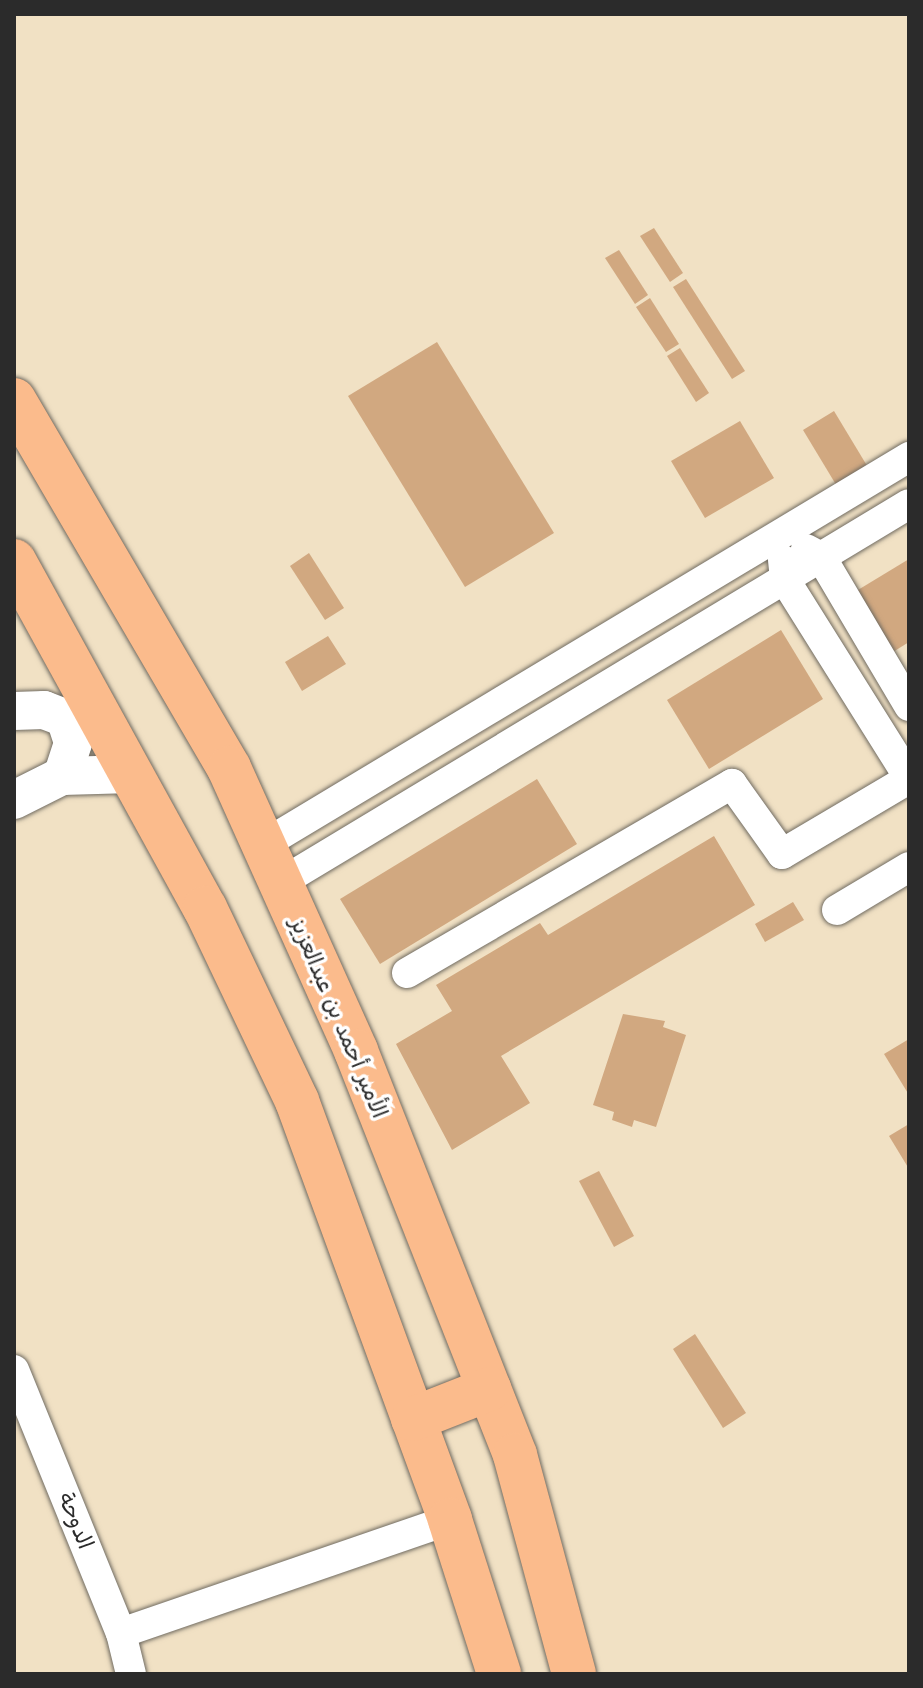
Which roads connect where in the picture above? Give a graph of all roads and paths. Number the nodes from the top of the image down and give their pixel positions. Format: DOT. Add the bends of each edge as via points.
graph roads {
  1 [pos="14,400"];
  2 [pos="909,457"];
  3 [pos="909,504"];
  4 [pos="781,534"];
  5 [pos="821,557"];
  6 [pos="14,561"];
  7 [pos="785,580"];
  8 [pos="66,655"];
  9 [pos="909,706"];
  10 [pos="14,712"];
  11 [pos="132,774"];
  12 [pos="62,776"];
  13 [pos="909,778"];
  14 [pos="14,800"];
  15 [pos="272,864"];
  16 [pos="909,867"];
  17 [pos="837,910"];
  18 [pos="407,973"];
  19 [pos="14,1370"];
  20 [pos="489,1389"];
  21 [pos="413,1419"];
  22 [pos="450,1520"];
  23 [pos="121,1633"];
  24 [pos="131,1674"];
  25 [pos="499,1674"];
  26 [pos="574,1674"];
  1 -- 15 [label="main road, الأمير أحمد بن عبدالعزيز" via="229,768"];
  2 -- 4 [label="street"];
  3 -- 5 [label="street"];
  4 -- 5 [label="street"];
  4 -- 7 [label="street"];
  4 -- 15 [label="street"];
  5 -- 7 [label="street"];
  5 -- 9 [label="street"];
  6 -- 8 [label="main road"];
  7 -- 13 [label="street"];
  7 -- 15 [label="street"];
  8 -- 10 [label="street"];
  8 -- 11 [label="main road"];
  10 -- 12 [label="street" via="44,710 65,718 73,743"];
  11 -- 12 [label="street"];
  11 -- 21 [label="main road" via="205,908 297,1101"];
  12 -- 14 [label="street"];
  13 -- 18 [label="street" via="782,854 732,784"];
  15 -- 20 [label="main road, الأمير أحمد بن عبدالعزيز" via="356,1051"];
  16 -- 17 [label="street"];
  19 -- 23 [label="street, الدوحة"];
  20 -- 21 [label="main road"];
  20 -- 26 [label="main road, الأمير أحمد بن عبدالعزيز" via="515,1455"];
  21 -- 22 [label="main road"];
  22 -- 23 [label="street"];
  22 -- 25 [label="main road"];
  23 -- 24 [label="street, الدوحة"];
}
